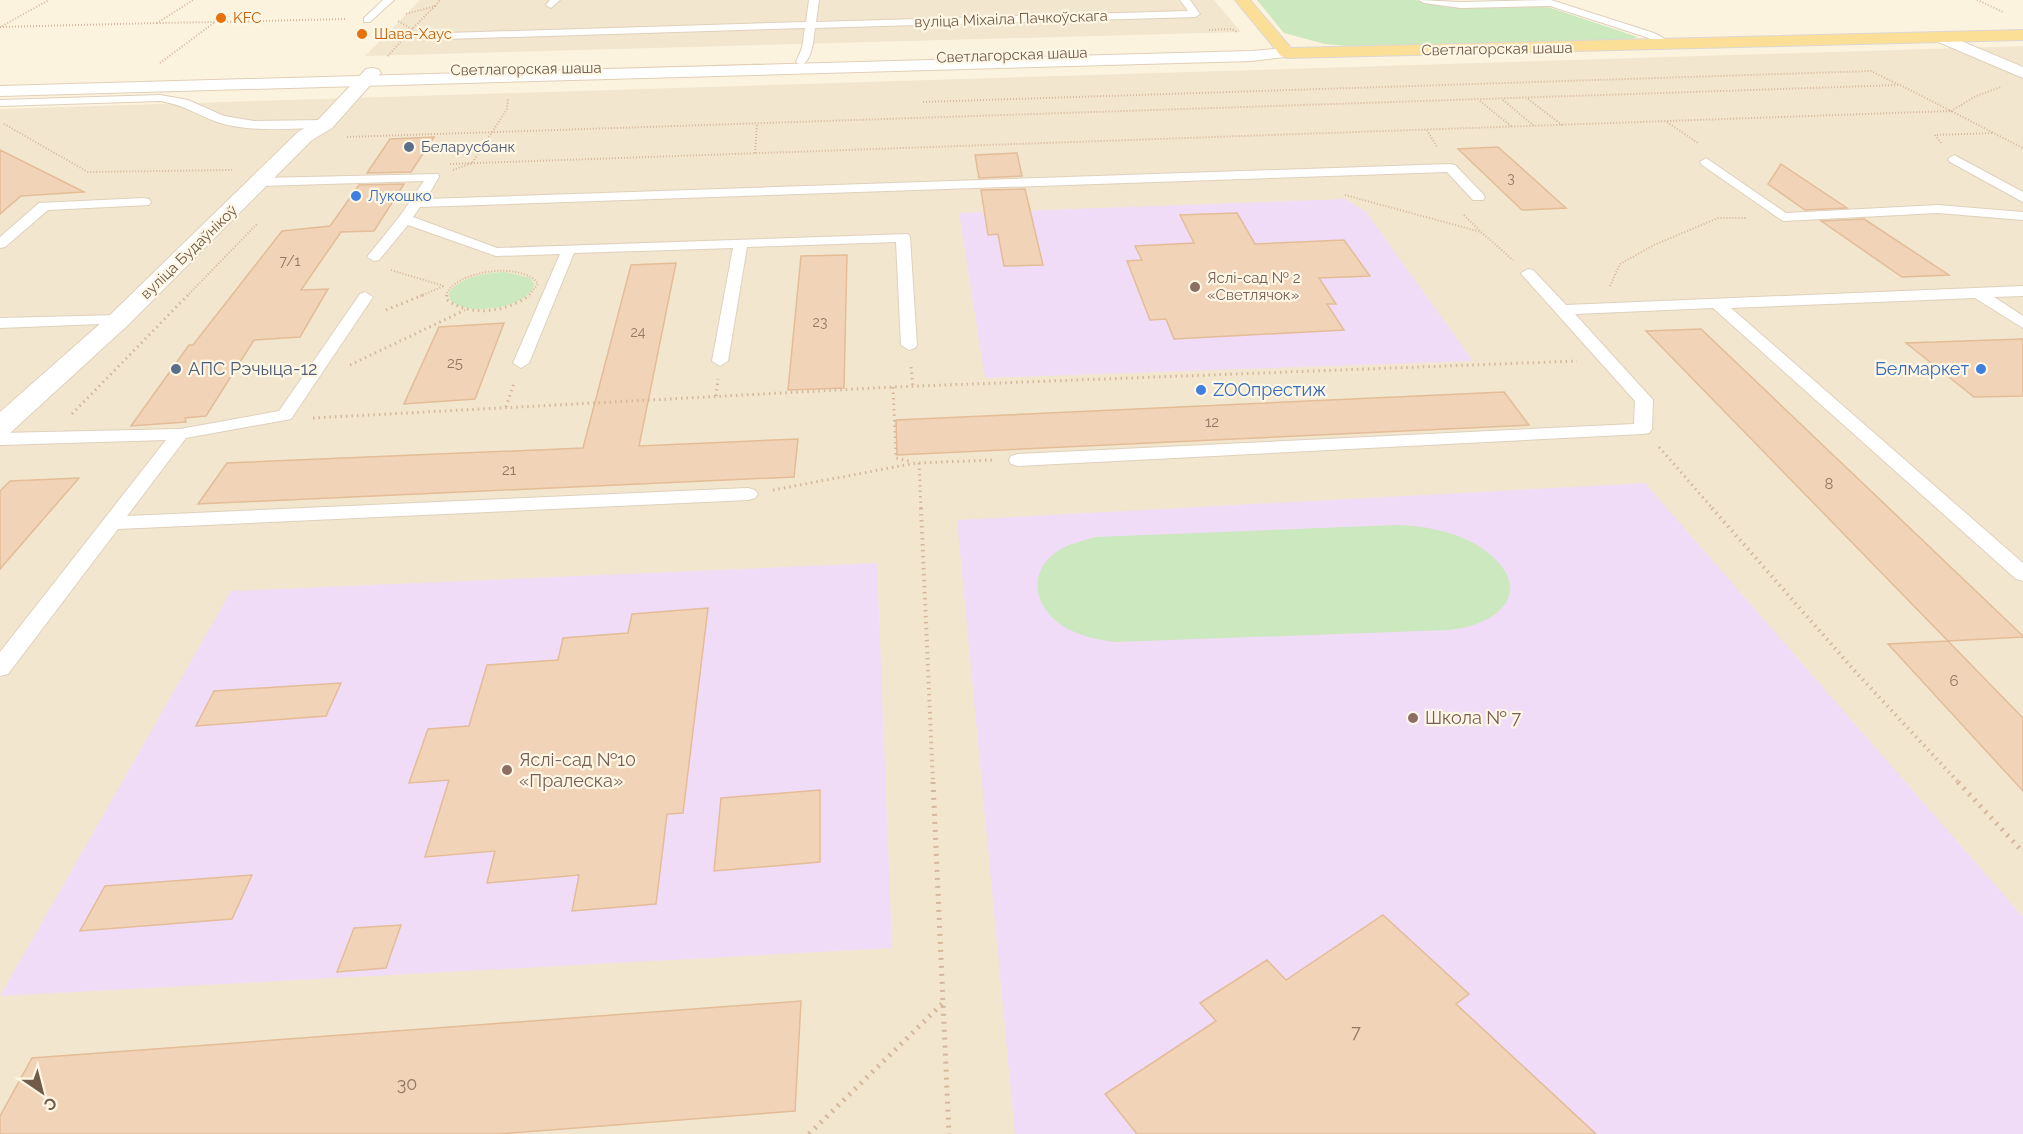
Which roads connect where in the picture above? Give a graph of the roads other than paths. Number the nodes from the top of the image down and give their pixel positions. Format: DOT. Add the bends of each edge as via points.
graph roads {
  1 [pos="389,0"];
  2 [pos="814,0"];
  3 [pos="1185,0"];
  4 [pos="1242,0"];
  5 [pos="1424,0"];
  6 [pos="1546,2"];
  7 [pos="368,19"];
  8 [pos="811,25"];
  9 [pos="2023,35"];
  10 [pos="447,36"];
  11 [pos="1942,38"];
  12 [pos="1671,45"];
  13 [pos="1287,53"];
  14 [pos="801,62"];
  15 [pos="375,70"];
  16 [pos="2023,73"];
  17 [pos="0,82"];
  18 [pos="0,90"];
  19 [pos="0,103"];
  20 [pos="332,131"];
  21 [pos="1954,159"];
  22 [pos="1706,162"];
  23 [pos="267,176"];
  24 [pos="1478,197"];
  25 [pos="2023,198"];
  26 [pos="144,202"];
  27 [pos="416,203"];
  28 [pos="2023,216"];
  29 [pos="405,219"];
  30 [pos="741,243"];
  31 [pos="0,244"];
  32 [pos="570,249"];
  33 [pos="374,257"];
  34 [pos="1528,273"];
  35 [pos="2023,291"];
  36 [pos="1978,293"];
  37 [pos="364,297"];
  38 [pos="1717,304"];
  39 [pos="1562,310"];
  40 [pos="119,320"];
  41 [pos="0,323"];
  42 [pos="2023,323"];
  43 [pos="909,345"];
  44 [pos="720,362"];
  45 [pos="521,363"];
  46 [pos="0,427"];
  47 [pos="180,434"];
  48 [pos="0,440"];
  49 [pos="1018,460"];
  50 [pos="748,494"];
  51 [pos="112,523"];
  52 [pos="2023,574"];
  53 [pos="0,668"];
  1 -- 7 [label="lane"];
  2 -- 8 [label="lane"];
  3 -- 8 [label="lane, вуліца Міхаіла Пачкоўскага" via="1195,14"];
  4 -- 13 [label="main road"];
  5 -- 6 [label="lane" via="1461,5"];
  6 -- 12 [label="lane"];
  8 -- 10 [label="lane"];
  8 -- 14 [label="lane"];
  9 -- 11 [label="main road, Светлагорская шаша"];
  11 -- 12 [label="main road, Светлагорская шаша"];
  11 -- 16 [label="main road"];
  12 -- 13 [label="main road, Светлагорская шаша"];
  13 -- 14 [label="main road, Светлагорская шаша" via="1166,50"];
  13 -- 15 [label="main road"];
  14 -- 15 [label="main road, Светлагорская шаша"];
  15 -- 17 [label="main road, Светлагорская шаша"];
  15 -- 18 [label="main road"];
  15 -- 20 [label="main road, вуліца Будаўнікоў"];
  19 -- 20 [label="lane" via="160,98 184,102 221,119"];
  20 -- 23 [label="main road, вуліца Будаўнікоў" via="305,135"];
  21 -- 25 [label="lane"];
  22 -- 28 [label="lane" via="1783,217 1938,209"];
  23 -- 27 [label="lane" via="434,177"];
  23 -- 40 [label="main road, вуліца Будаўнікоў"];
  24 -- 27 [label="lane" via="1450,168"];
  26 -- 31 [label="lane" via="44,206"];
  27 -- 29 [label="lane"];
  29 -- 32 [label="lane" via="496,252"];
  29 -- 33 [label="lane"];
  30 -- 32 [label="lane"];
  30 -- 43 [label="lane" via="903,237"];
  30 -- 44 [label="lane"];
  32 -- 45 [label="lane"];
  34 -- 39 [label="lane"];
  35 -- 36 [label="lane"];
  36 -- 38 [label="lane"];
  36 -- 42 [label="lane"];
  37 -- 47 [label="lane" via="285,415"];
  38 -- 39 [label="lane"];
  38 -- 52 [label="lane"];
  39 -- 49 [label="lane" via="1644,400 1643,429"];
  40 -- 41 [label="lane"];
  40 -- 46 [label="main road, вуліца Будаўнікоў"];
  47 -- 48 [label="lane"];
  47 -- 51 [label="lane"];
  50 -- 51 [label="lane"];
  51 -- 53 [label="lane"];
}
